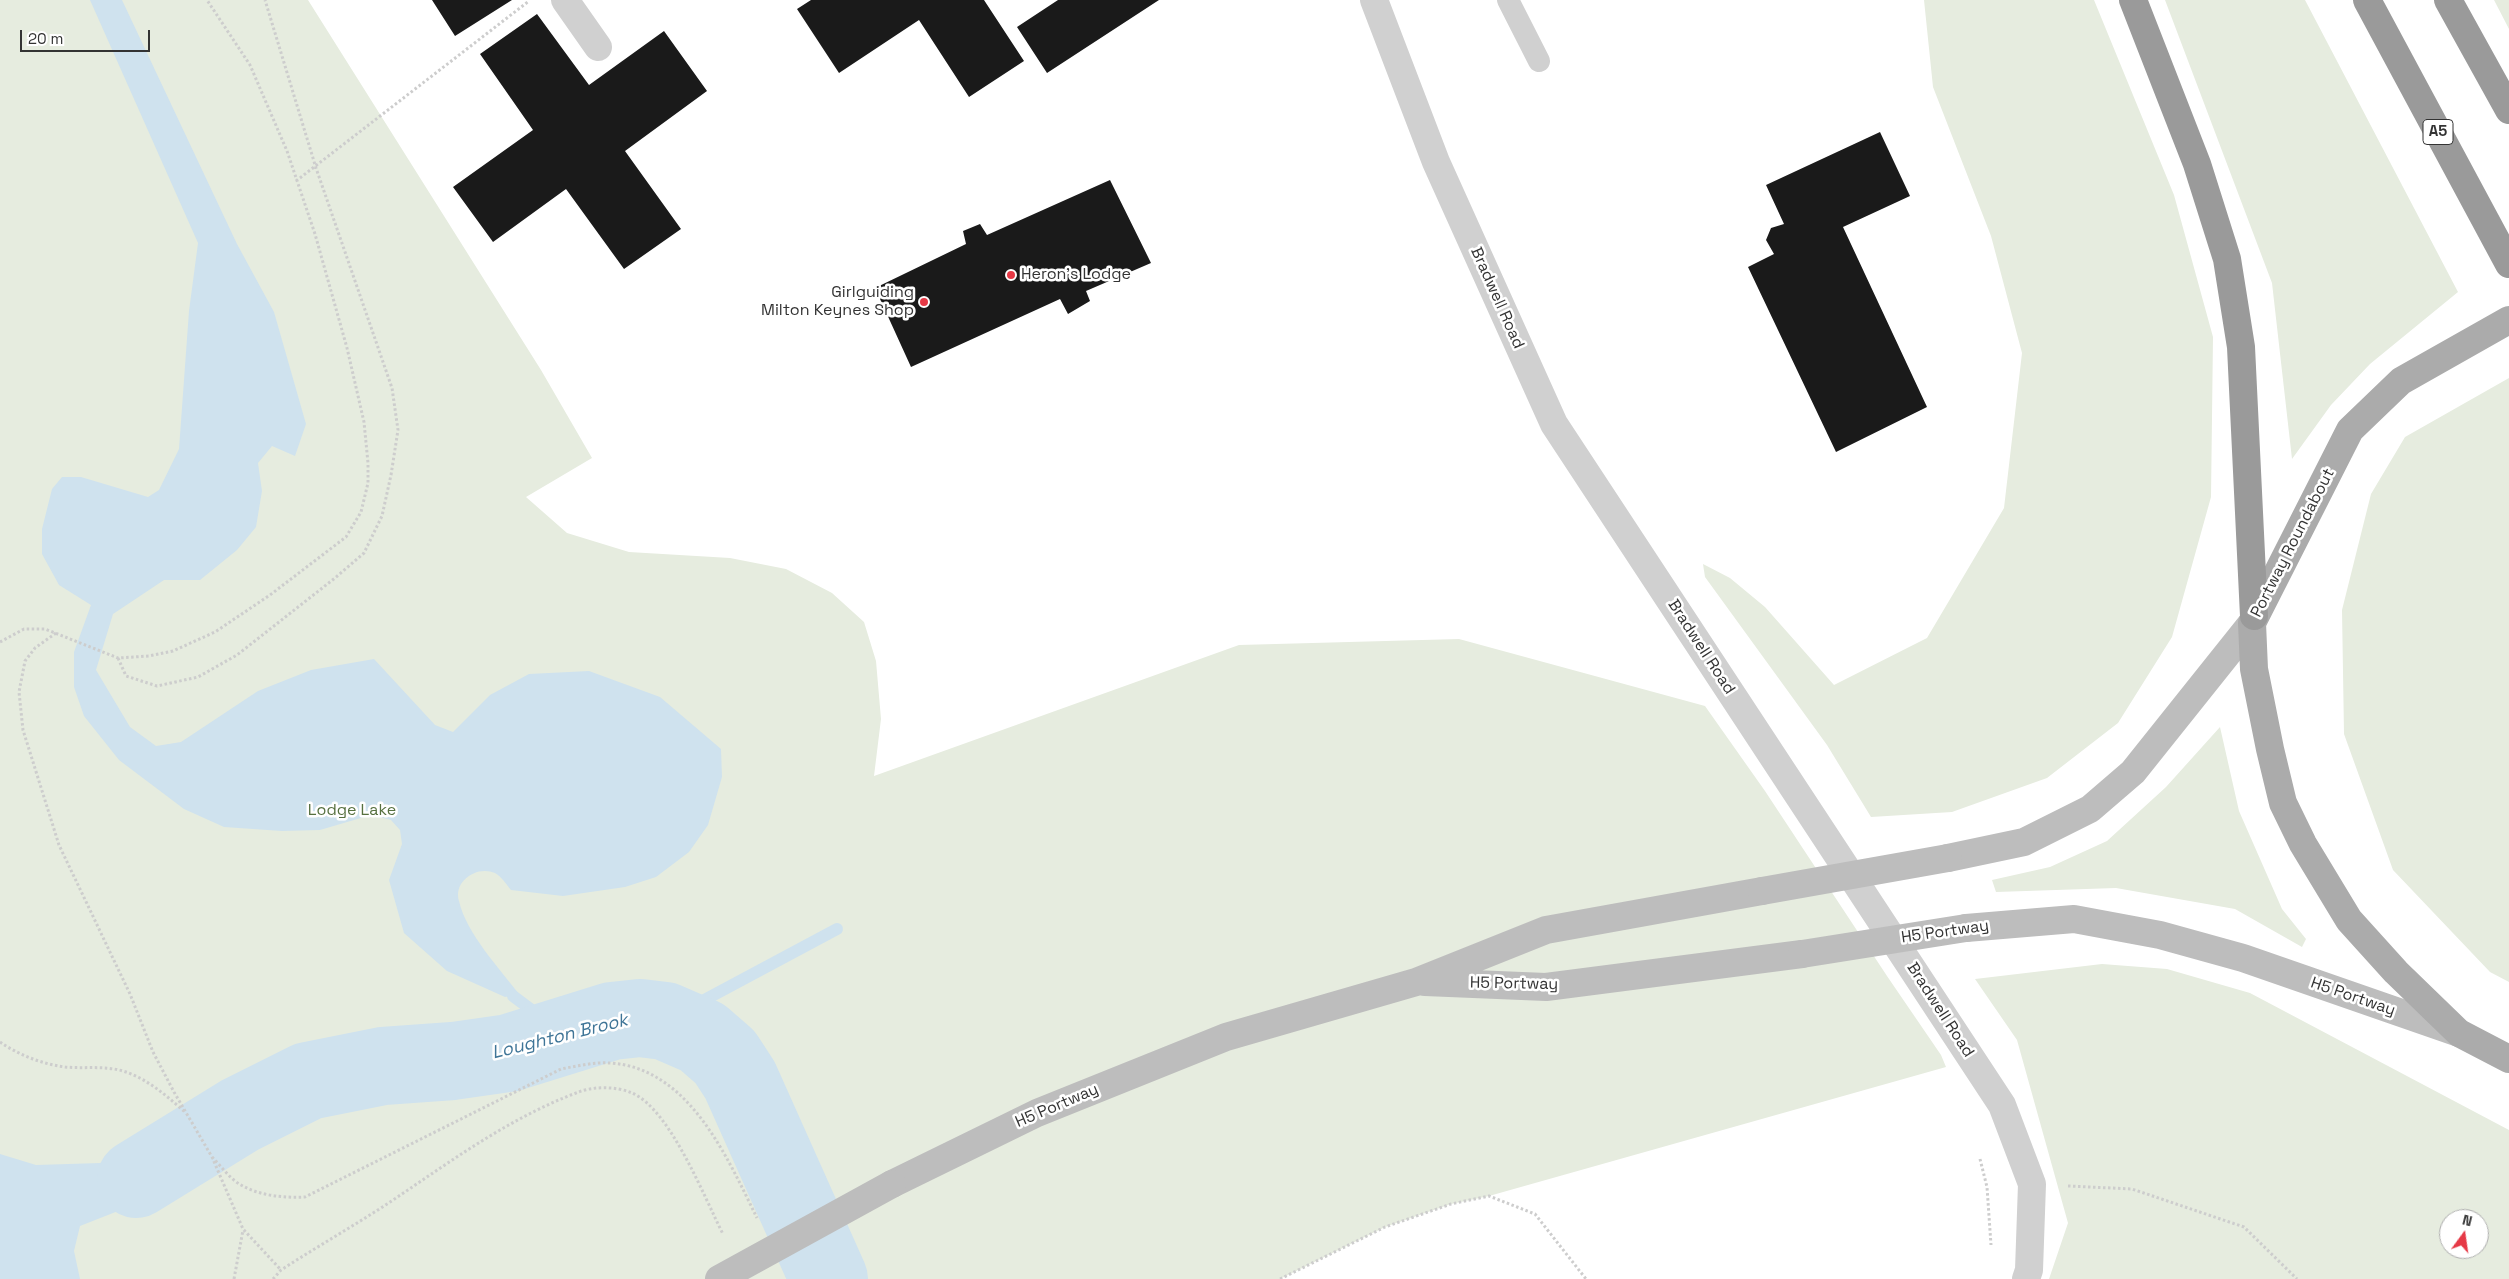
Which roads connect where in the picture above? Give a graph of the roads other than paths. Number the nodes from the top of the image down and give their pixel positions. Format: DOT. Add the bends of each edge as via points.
graph roads {
  1 [pos="565,0"];
  2 [pos="1374,0"];
  3 [pos="1508,0"];
  4 [pos="2133,0"];
  5 [pos="2367,0"];
  6 [pos="2448,0"];
  7 [pos="598,48"];
  8 [pos="1538,61"];
  9 [pos="2509,110"];
  10 [pos="2509,264"];
  11 [pos="2509,320"];
  12 [pos="2253,619"];
  13 [pos="1416,982"];
  14 [pos="2459,1034"];
  15 [pos="2509,1058"];
  16 [pos="719,1279"];
  17 [pos="2026,1279"];
  1 -- 7 [label="street"];
  2 -- 17 [label="street, Bradwell Road" via="1436,162 1554,424 2002,1105 2032,1184 2030,1270"];
  3 -- 8 [label="lane"];
  4 -- 12 [label="highway" via="2197,164 2227,259 2241,347"];
  5 -- 10 [label="highway, A5"];
  6 -- 9 [label="highway"];
  11 -- 12 [label="main road, Portway Roundabout" via="2401,381 2350,430"];
  12 -- 13 [label="street, H5 Portway, bridge" via="2133,772 2090,809 2024,842 1546,930"];
  12 -- 14 [label="main road, Portway Roundabout" via="2254,669 2270,749 2283,803 2303,844 2349,920"];
  13 -- 14 [label="street, H5 Portway, bridge" via="1546,987 1802,954 1966,928 2074,919 2160,935 2243,958"];
  13 -- 16 [label="street, H5 Portway, bridge" via="1226,1037 1037,1113 892,1184"];
  14 -- 15 [label="main road, Portway Roundabout"];
}
